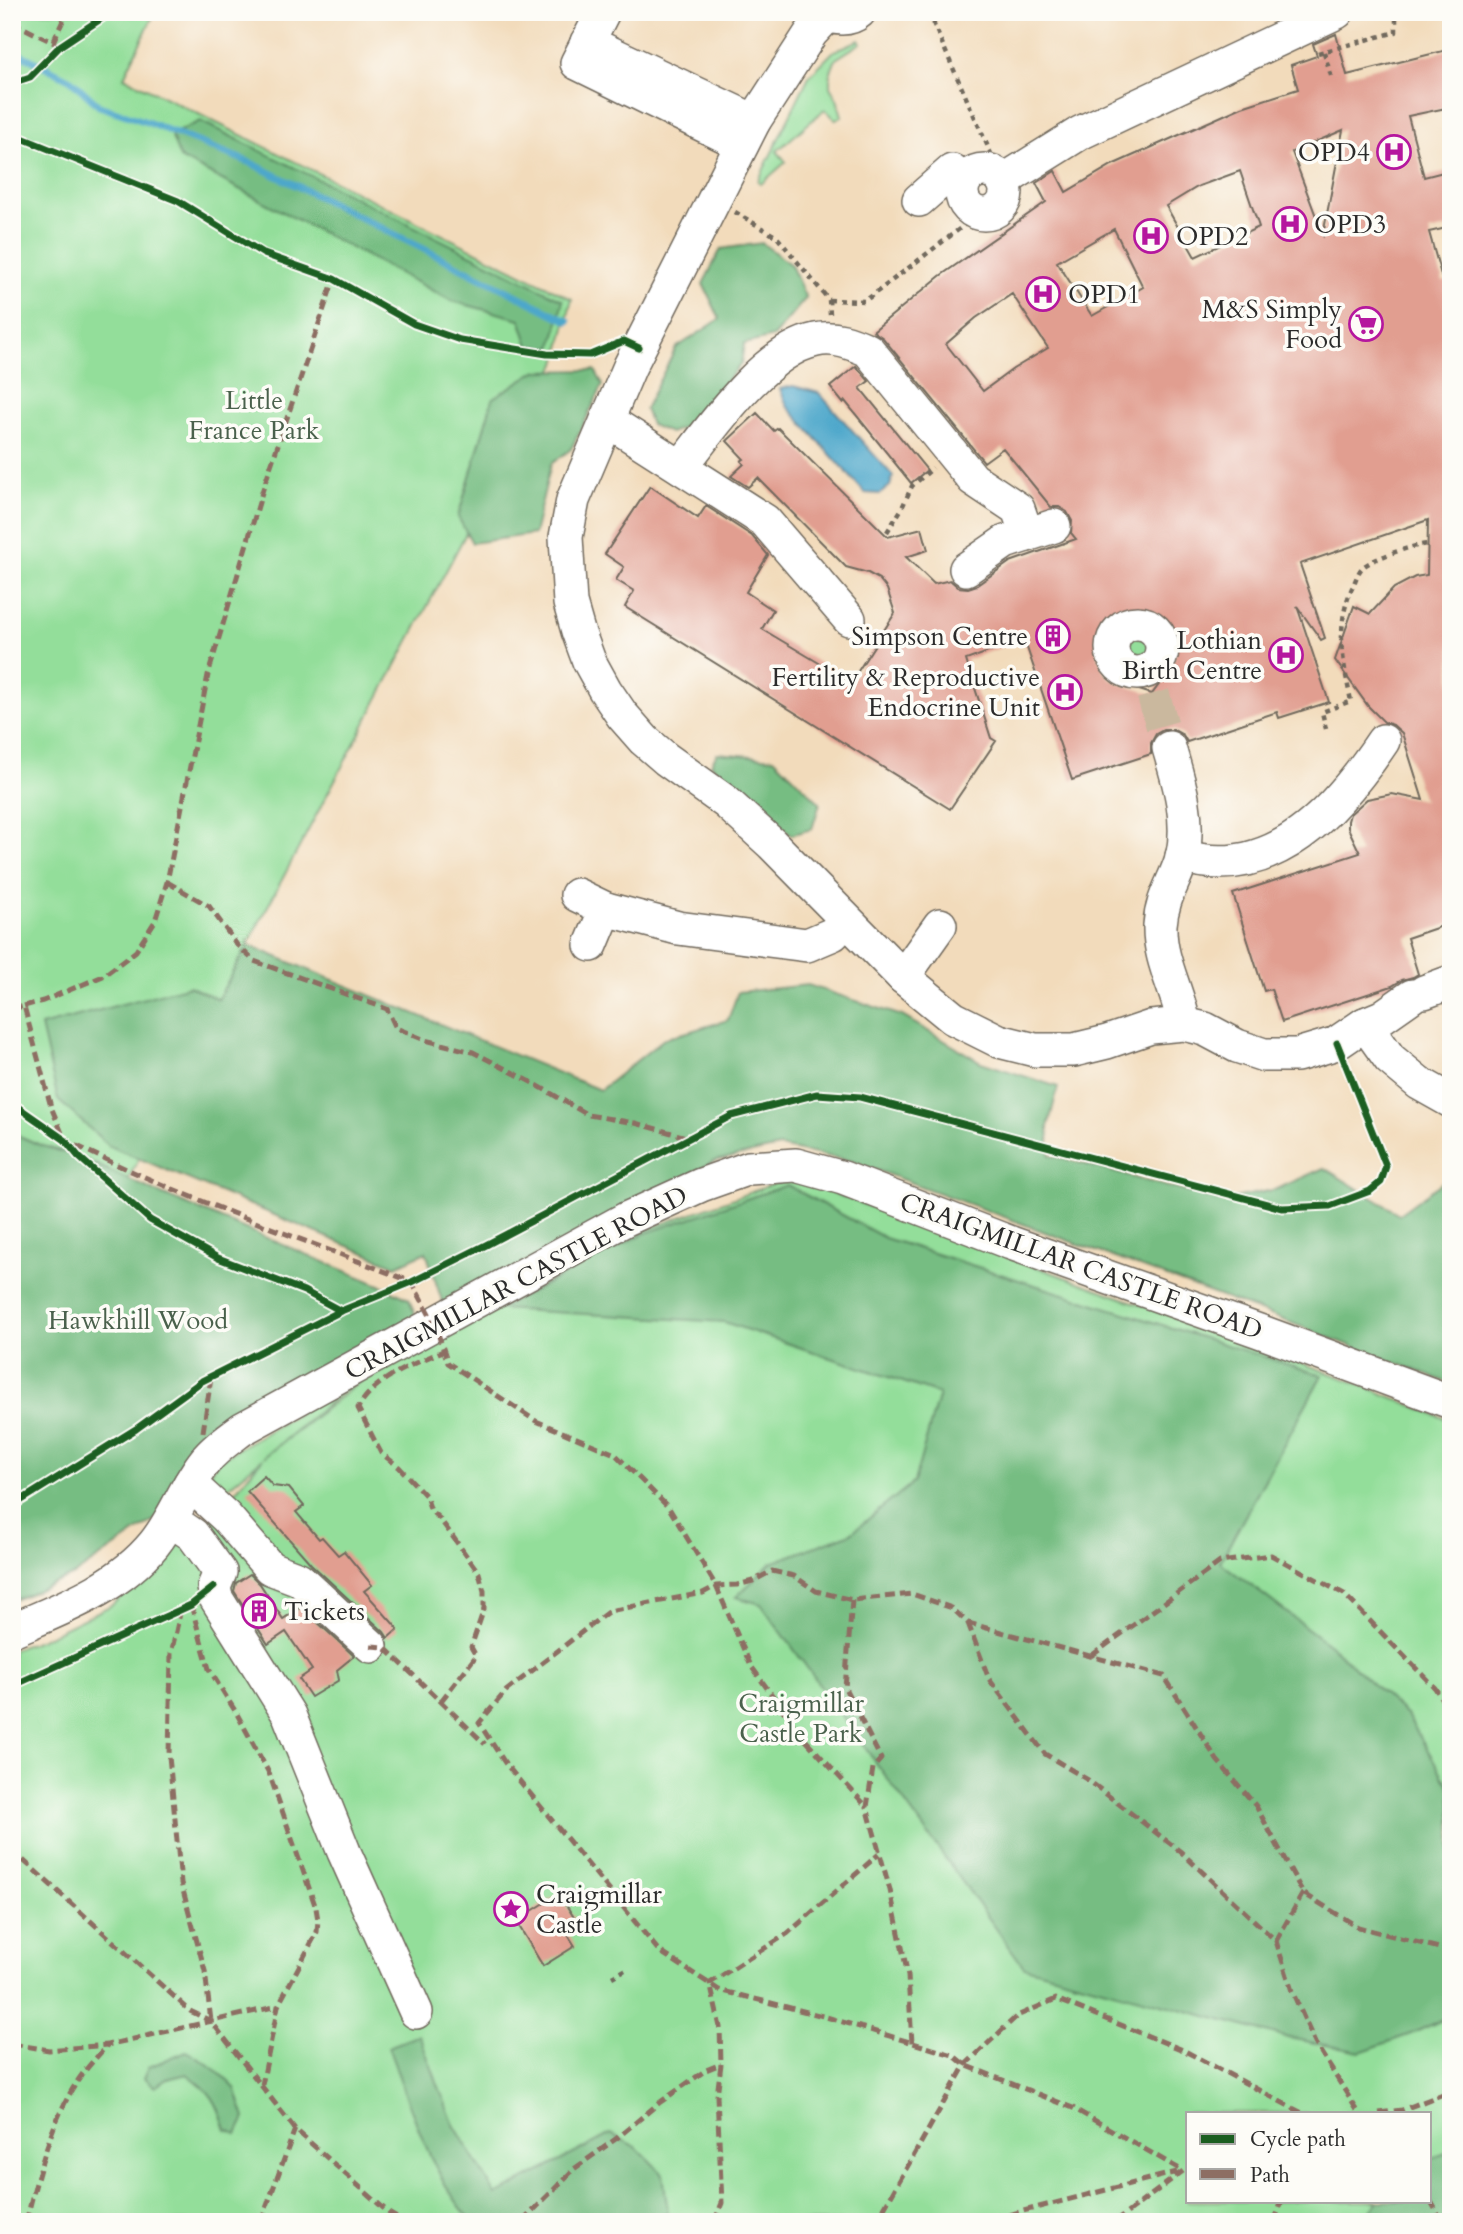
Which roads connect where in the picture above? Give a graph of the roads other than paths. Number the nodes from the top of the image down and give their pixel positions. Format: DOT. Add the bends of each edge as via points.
graph roads {
  1 [pos="603,12"];
  2 [pos="837,13"];
  3 [pos="1331,13"];
  4 [pos="748,133"];
  5 [pos="952,171"];
  6 [pos="919,200"];
  7 [pos="979,214"];
  8 [pos="607,420"];
  9 [pos="681,467"];
  10 [pos="966,569"];
  11 [pos="849,618"];
  12 [pos="1383,741"];
  13 [pos="1169,748"];
  14 [pos="1182,856"];
  15 [pos="577,895"];
  16 [pos="606,909"];
  17 [pos="845,920"];
  18 [pos="940,925"];
  19 [pos="591,945"];
  20 [pos="903,977"];
  21 [pos="1429,990"];
  22 [pos="1184,1024"];
  23 [pos="1365,1024"];
  24 [pos="1451,1101"];
  25 [pos="1451,1402"];
  26 [pos="190,1484"];
  27 [pos="171,1520"];
  28 [pos="12,1630"];
  29 [pos="371,1646"];
  30 [pos="416,2012"];
  1 -- 4 [label="street" via="582,53"];
  2 -- 4 [label="street" via="811,33"];
  3 -- 7 [label="street" via="1080,133 1003,181 995,173 975,172 962,188 964,201"];
  4 -- 8 [label="street"];
  5 -- 6 [label="street"];
  8 -- 9 [label="street"];
  8 -- 17 [label="street" via="573,500 566,537 570,603 589,661 622,716 644,740 726,802"];
  9 -- 10 [label="street" via="756,377 783,355 820,339 844,340 868,351 973,479 1018,509 1041,531 1005,542"];
  9 -- 11 [label="street" via="765,522"];
  12 -- 14 [label="street" via="1339,801 1289,842 1219,863"];
  13 -- 14 [label="street" via="1186,823"];
  14 -- 22 [label="street" via="1165,896 1160,924 1161,947"];
  15 -- 16 [label="street"];
  16 -- 17 [label="street" via="678,928 807,945 832,933"];
  16 -- 19 [label="street"];
  17 -- 20 [label="street"];
  18 -- 20 [label="street"];
  20 -- 22 [label="street" via="953,1018 999,1041 1035,1050 1074,1050 1151,1027"];
  21 -- 23 [label="street"];
  22 -- 23 [label="street" via="1264,1055 1297,1055 1337,1043"];
  23 -- 24 [label="street" via="1390,1059"];
  25 -- 26 [label="street, CRAIGMILLAR CASTLE ROAD" via="843,1178 796,1165 749,1168 626,1219 242,1429 217,1448"];
  26 -- 27 [label="street, CRAIGMILLAR CASTLE ROAD"];
  26 -- 29 [label="street" via="270,1568 299,1579"];
  27 -- 28 [label="street, CRAIGMILLAR CASTLE ROAD" via="154,1544 113,1581"];
  27 -- 30 [label="street" via="193,1535 220,1572 214,1587 216,1598 289,1715"];
}
